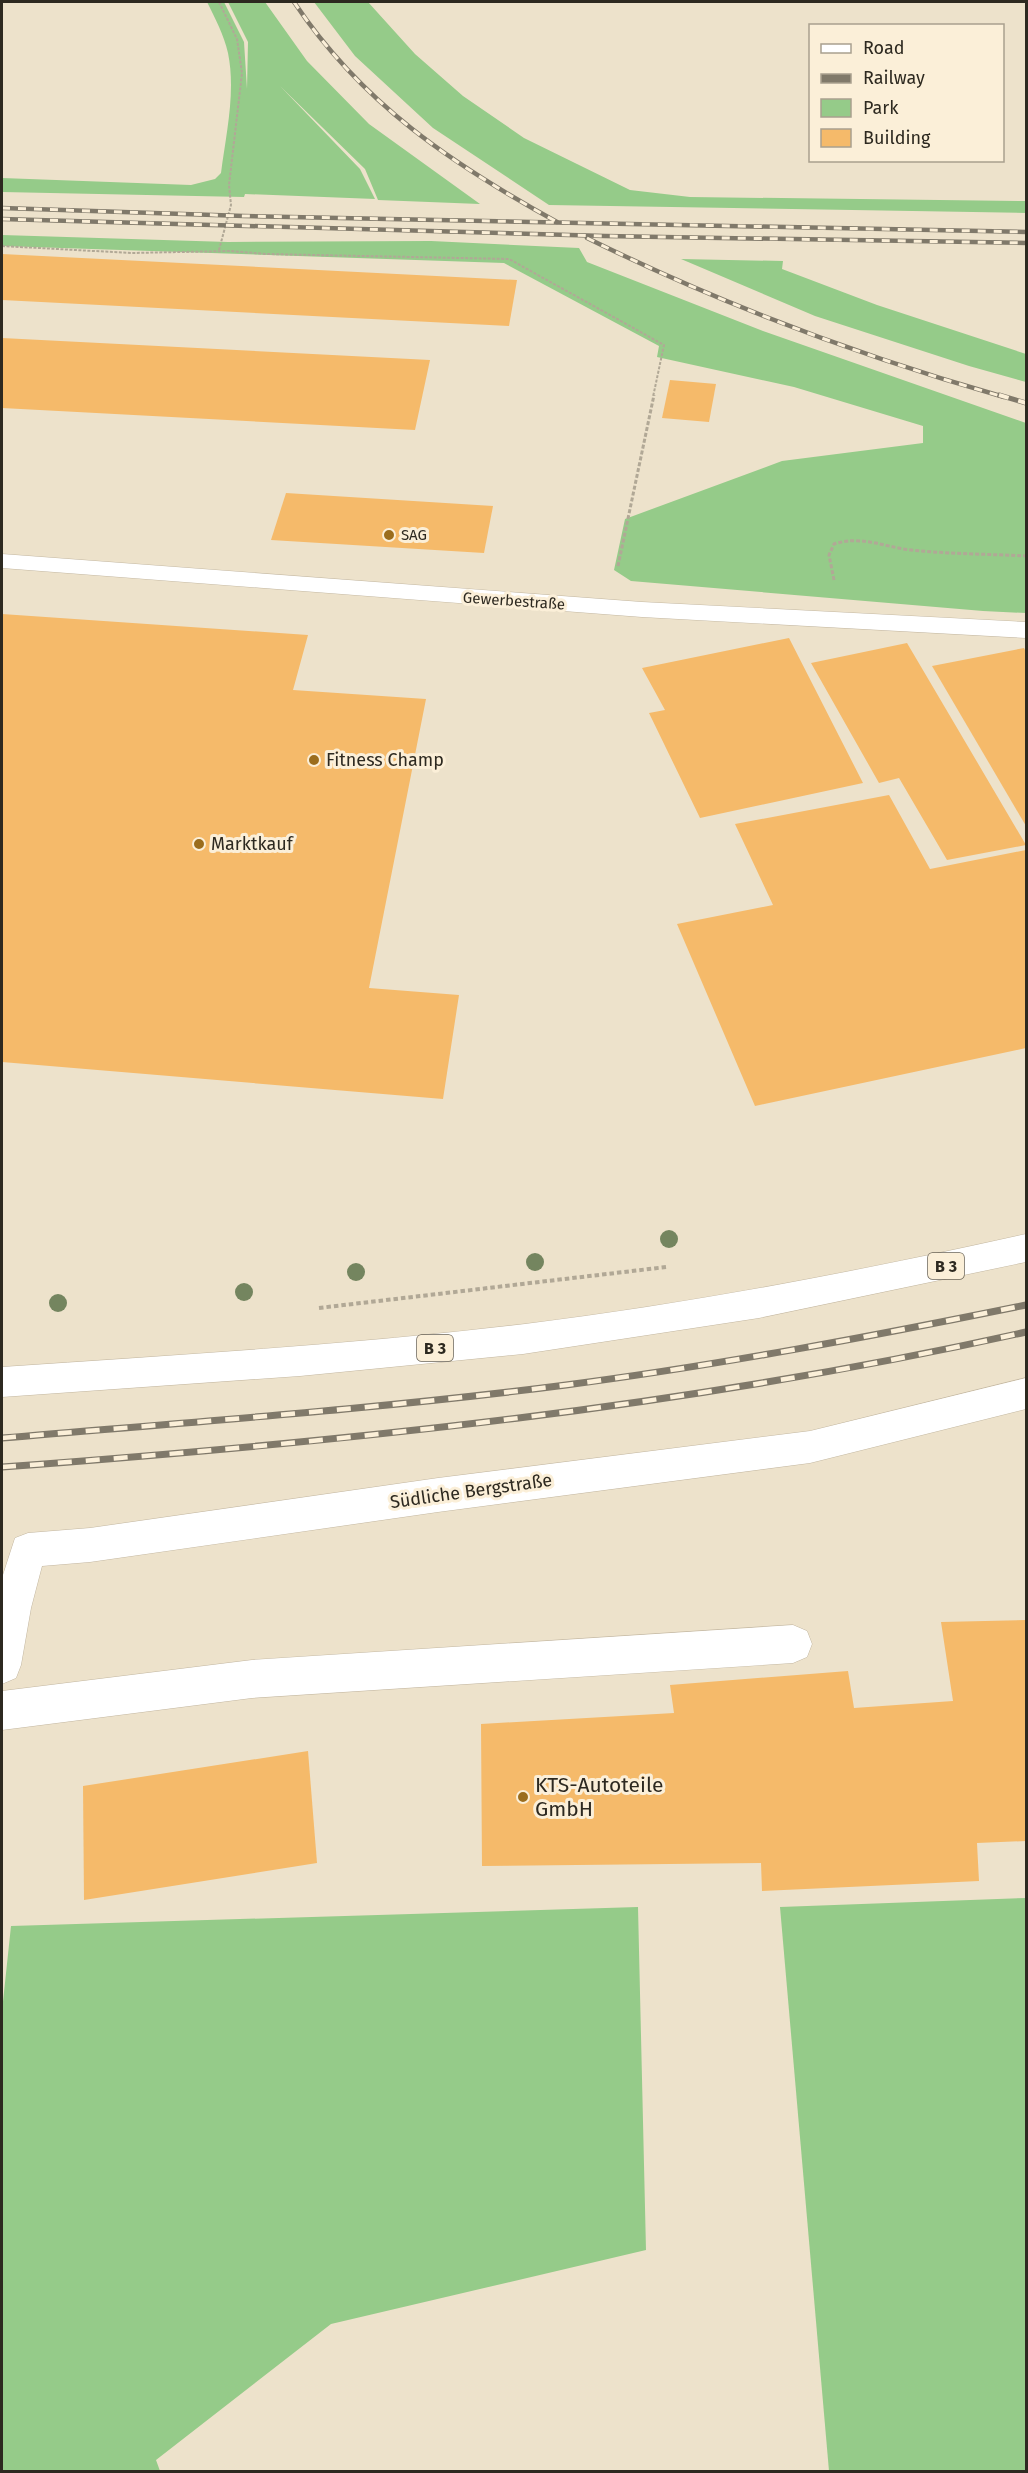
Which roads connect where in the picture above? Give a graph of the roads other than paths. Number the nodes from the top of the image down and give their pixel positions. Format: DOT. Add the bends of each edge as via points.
graph roads {
  1 [pos="2,561"];
  2 [pos="1026,630"];
  3 [pos="1026,1248"];
  4 [pos="2,1382"];
  5 [pos="1026,1394"];
  6 [pos="793,1644"];
  7 [pos="2,1665"];
  8 [pos="2,1711"];
  1 -- 2 [label="street, Gewerbestraße" via="831,623"];
  3 -- 4 [label="street, B 3" via="866,1284 597,1329 355,1357"];
  5 -- 7 [label="street, Südliche Bergstraße" via="810,1447 90,1545 28,1550"];
  6 -- 8 [label="street" via="252,1679"];
}
